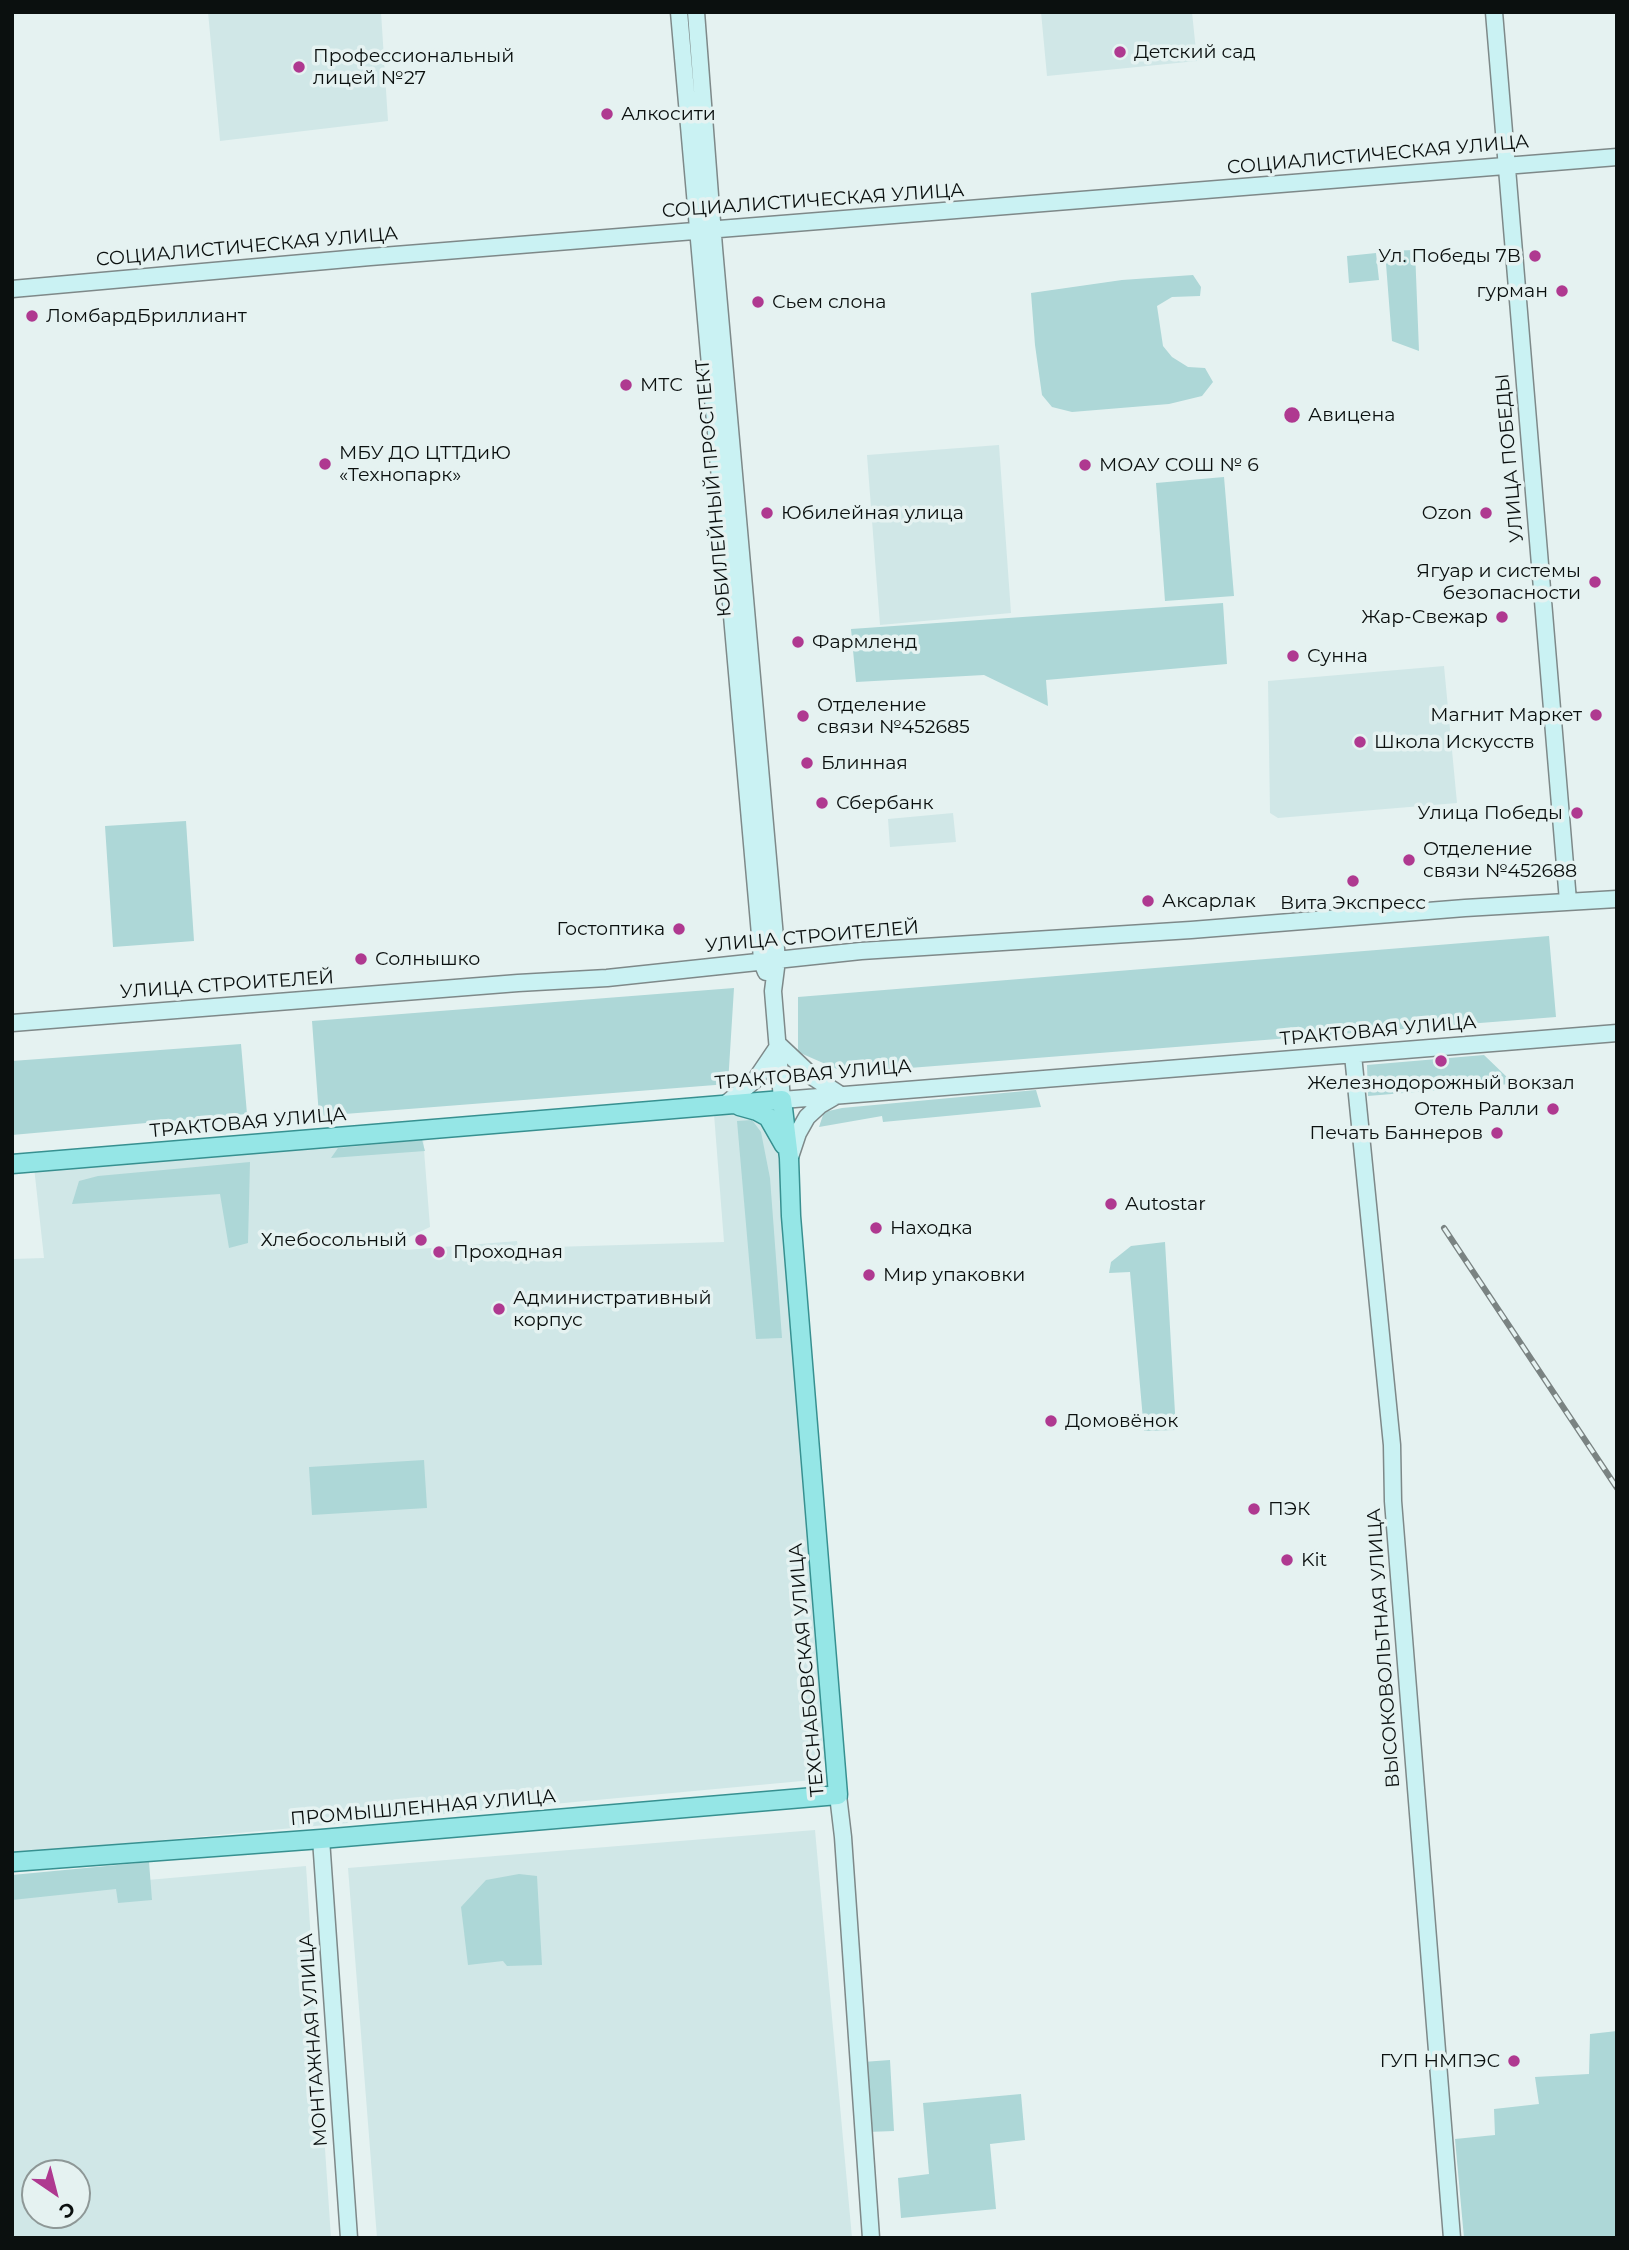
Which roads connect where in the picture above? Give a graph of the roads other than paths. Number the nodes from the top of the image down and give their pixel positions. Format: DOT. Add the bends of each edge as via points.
graph roads {
  1 [pos="679,12"];
  2 [pos="696,12"];
  3 [pos="1494,12"];
  4 [pos="1617,157"];
  5 [pos="1507,166"];
  6 [pos="705,231"];
  7 [pos="12,289"];
  8 [pos="1617,899"];
  9 [pos="1567,901"];
  10 [pos="769,961"];
  11 [pos="12,1023"];
  12 [pos="1617,1033"];
  13 [pos="779,1045"];
  14 [pos="1353,1055"];
  15 [pos="839,1094"];
  16 [pos="782,1100"];
  17 [pos="727,1103"];
  18 [pos="789,1158"];
  19 [pos="12,1164"];
  20 [pos="838,1795"];
  21 [pos="321,1839"];
  22 [pos="12,1862"];
  23 [pos="349,2238"];
  24 [pos="871,2238"];
  25 [pos="1452,2238"];
  1 -- 6 [label="main road"];
  2 -- 6 [label="main road"];
  3 -- 5 [label="main road, УЛИЦА ПОБЕДЫ"];
  4 -- 5 [label="main road, СОЦИАЛИСТИЧЕСКАЯ УЛИЦА"];
  5 -- 6 [label="main road, СОЦИАЛИСТИЧЕСКАЯ УЛИЦА"];
  5 -- 9 [label="main road, УЛИЦА ПОБЕДЫ"];
  6 -- 7 [label="main road, СОЦИАЛИСТИЧЕСКАЯ УЛИЦА"];
  6 -- 10 [label="main road"];
  8 -- 9 [label="main road, УЛИЦА СТРОИТЕЛЕЙ"];
  9 -- 10 [label="main road, УЛИЦА СТРОИТЕЛЕЙ"];
  10 -- 11 [label="main road, УЛИЦА СТРОИТЕЛЕЙ" via="607,978"];
  10 -- 13 [label="main road"];
  12 -- 14 [label="main road, ТРАКТОВАЯ УЛИЦА"];
  13 -- 15 [label="main road"];
  13 -- 16 [label="main road"];
  13 -- 17 [label="main road" via="757,1079"];
  14 -- 15 [label="main road, ТРАКТОВАЯ УЛИЦА"];
  14 -- 25 [label="main road, ВЫСОКОВОЛЬТНАЯ УЛИЦА" via="1392,1444"];
  15 -- 16 [label="main road, ТРАКТОВАЯ УЛИЦА"];
  15 -- 18 [label="main road" via="807,1117"];
  16 -- 17 [label="main road, ТРАКТОВАЯ УЛИЦА"];
  16 -- 18 [label="main road, ТЕХСНАБОВСКАЯ УЛИЦА"];
  17 -- 18 [label="main road" via="768,1117"];
  17 -- 19 [label="main road, ТРАКТОВАЯ УЛИЦА"];
  18 -- 20 [label="main road, ТЕХСНАБОВСКАЯ УЛИЦА"];
  20 -- 21 [label="main road, ПРОМЫШЛЕННАЯ УЛИЦА"];
  20 -- 24 [label="main road, ТЕХСНАБОВСКАЯ УЛИЦА"];
  21 -- 22 [label="main road, ПРОМЫШЛЕННАЯ УЛИЦА"];
  21 -- 23 [label="main road, МОНТАЖНАЯ УЛИЦА"];
}
